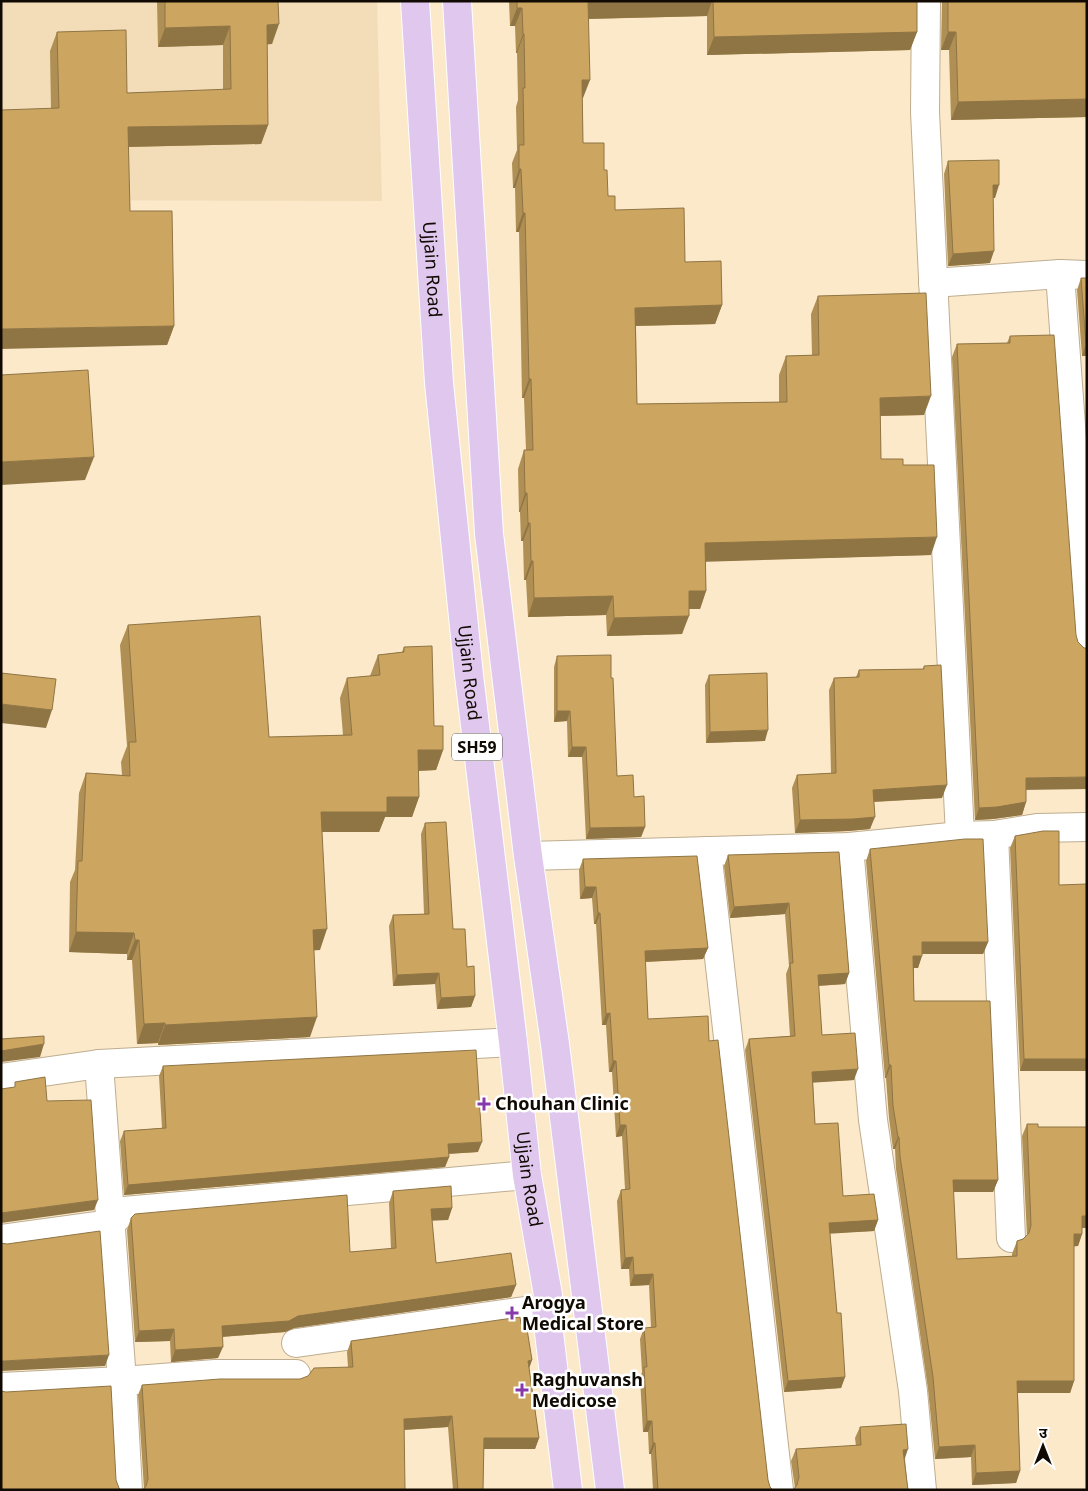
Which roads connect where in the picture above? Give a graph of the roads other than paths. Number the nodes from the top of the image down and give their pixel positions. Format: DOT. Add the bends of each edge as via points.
graph roads {
  1 [pos="415,1"];
  2 [pos="457,1"];
  3 [pos="926,1"];
  4 [pos="1060,274"];
  5 [pos="1087,275"];
  6 [pos="933,283"];
  7 [pos="1087,646"];
  8 [pos="1087,828"];
  9 [pos="994,835"];
  10 [pos="960,836"];
  11 [pos="849,847"];
  12 [pos="708,851"];
  13 [pos="528,856"];
  14 [pos="513,1042"];
  15 [pos="99,1064"];
  16 [pos="1,1078"];
  17 [pos="527,1175"];
  18 [pos="110,1224"];
  19 [pos="1011,1238"];
  20 [pos="1,1239"];
  21 [pos="546,1308"];
  22 [pos="296,1343"];
  23 [pos="296,1374"];
  24 [pos="122,1381"];
  25 [pos="1,1387"];
  26 [pos="128,1490"];
  27 [pos="568,1490"];
  28 [pos="610,1490"];
  29 [pos="779,1490"];
  30 [pos="922,1490"];
  1 -- 14 [label="main road, Ujjain Road / SH59" via="438,383"];
  2 -- 13 [label="main road, Ujjain Road / SH59" via="489,534"];
  3 -- 6 [label="street" via="925,112"];
  4 -- 5 [label="street"];
  4 -- 6 [label="street"];
  4 -- 7 [label="street"];
  6 -- 10 [label="street"];
  8 -- 9 [label="street" via="1037,828"];
  9 -- 10 [label="street"];
  9 -- 19 [label="street"];
  10 -- 11 [label="street"];
  11 -- 12 [label="street"];
  11 -- 30 [label="street" via="873,1120 913,1391"];
  12 -- 13 [label="street"];
  12 -- 29 [label="street"];
  13 -- 28 [label="main road, Ujjain Road / SH59" via="555,1044"];
  14 -- 15 [label="street"];
  14 -- 17 [label="main road, Ujjain Road / SH59"];
  15 -- 16 [label="street"];
  15 -- 18 [label="street"];
  17 -- 18 [label="street" via="124,1211"];
  17 -- 21 [label="main road, Ujjain Road / SH59" via="548,1295"];
  18 -- 20 [label="street"];
  18 -- 24 [label="street"];
  21 -- 22 [label="street"];
  21 -- 27 [label="main road, Ujjain Road / SH59"];
  23 -- 24 [label="street" via="214,1374"];
  24 -- 25 [label="street"];
  24 -- 26 [label="street"];
}
